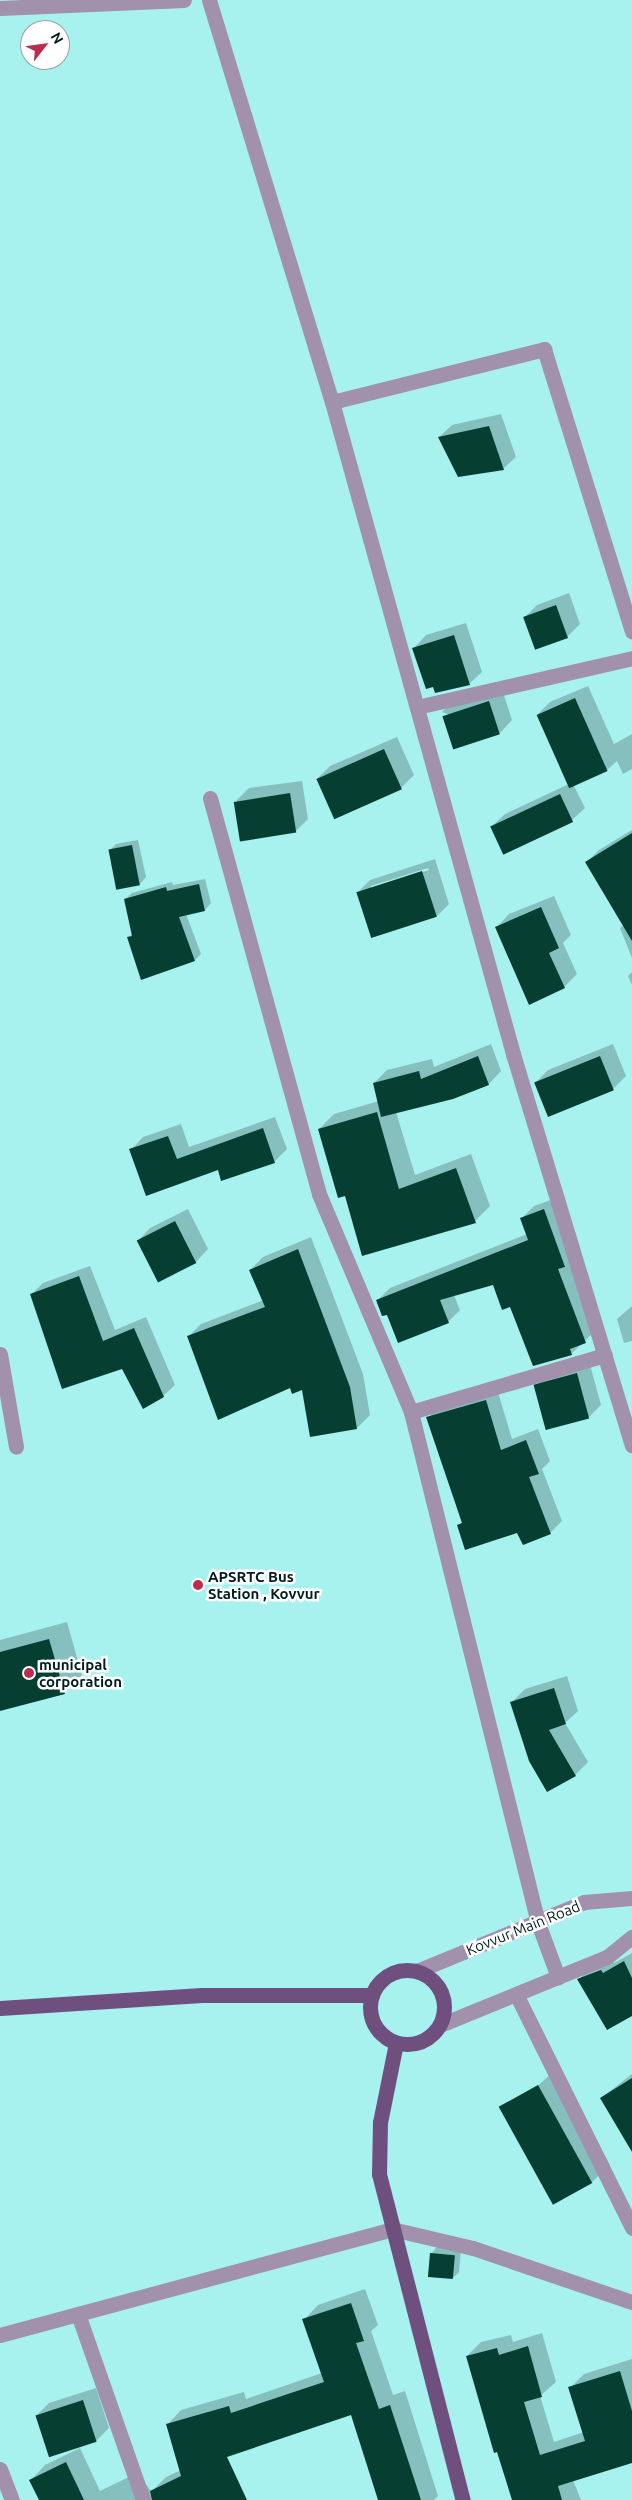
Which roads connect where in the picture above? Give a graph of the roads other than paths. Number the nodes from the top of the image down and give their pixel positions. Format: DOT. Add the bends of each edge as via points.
graph roads {
  1 [pos="184,0"];
  2 [pos="209,0"];
  3 [pos="0,8"];
  4 [pos="332,402"];
  5 [pos="632,632"];
  6 [pos="632,658"];
  7 [pos="417,707"];
  8 [pos="210,798"];
  9 [pos="0,1354"];
  10 [pos="605,1355"];
  11 [pos="626,1400"];
  12 [pos="411,1412"];
  13 [pos="632,1445"];
  14 [pos="16,1447"];
  15 [pos="632,1898"];
  16 [pos="538,1923"];
  17 [pos="632,1937"];
  18 [pos="417,1971"];
  19 [pos="558,1977"];
  20 [pos="372,1995"];
  21 [pos="517,1996"];
  22 [pos="0,2008"];
  23 [pos="440,2025"];
  24 [pos="396,2043"];
  25 [pos="632,2228"];
  26 [pos="392,2229"];
  27 [pos="632,2302"];
  28 [pos="78,2314"];
  29 [pos="0,2335"];
  30 [pos="0,2469"];
  31 [pos="12,2500"];
  32 [pos="143,2500"];
  33 [pos="463,2500"];
  1 -- 3 [label="street"];
  2 -- 4 [label="street"];
  4 -- 5 [label="street" via="544,349"];
  4 -- 7 [label="street"];
  6 -- 7 [label="street"];
  7 -- 10 [label="street" via="513,1054"];
  8 -- 12 [label="street" via="319,1194"];
  9 -- 14 [label="street"];
  10 -- 11 [label="street"];
  10 -- 12 [label="street"];
  11 -- 13 [label="street"];
  12 -- 16 [label="street"];
  15 -- 16 [label="street, Kovvur Main Road" via="584,1902"];
  16 -- 18 [label="street, Kovvur Main Road"];
  16 -- 19 [label="street"];
  17 -- 19 [label="street" via="607,1957"];
  18 -- 20 [label="main road" via="397,1972 386,1977"];
  18 -- 23 [label="main road" via="429,1977 438,1988 444,2013"];
  19 -- 21 [label="street"];
  20 -- 22 [label="main road" via="202,1995"];
  20 -- 24 [label="main road" via="370,2006 376,2028"];
  21 -- 23 [label="street"];
  21 -- 25 [label="street"];
  23 -- 24 [label="main road" via="421,2042"];
  24 -- 26 [label="main road" via="380,2130 379,2174"];
  26 -- 27 [label="street" via="473,2248"];
  26 -- 28 [label="street"];
  26 -- 33 [label="main road"];
  28 -- 29 [label="street"];
  28 -- 32 [label="street"];
  30 -- 31 [label="street"];
}
